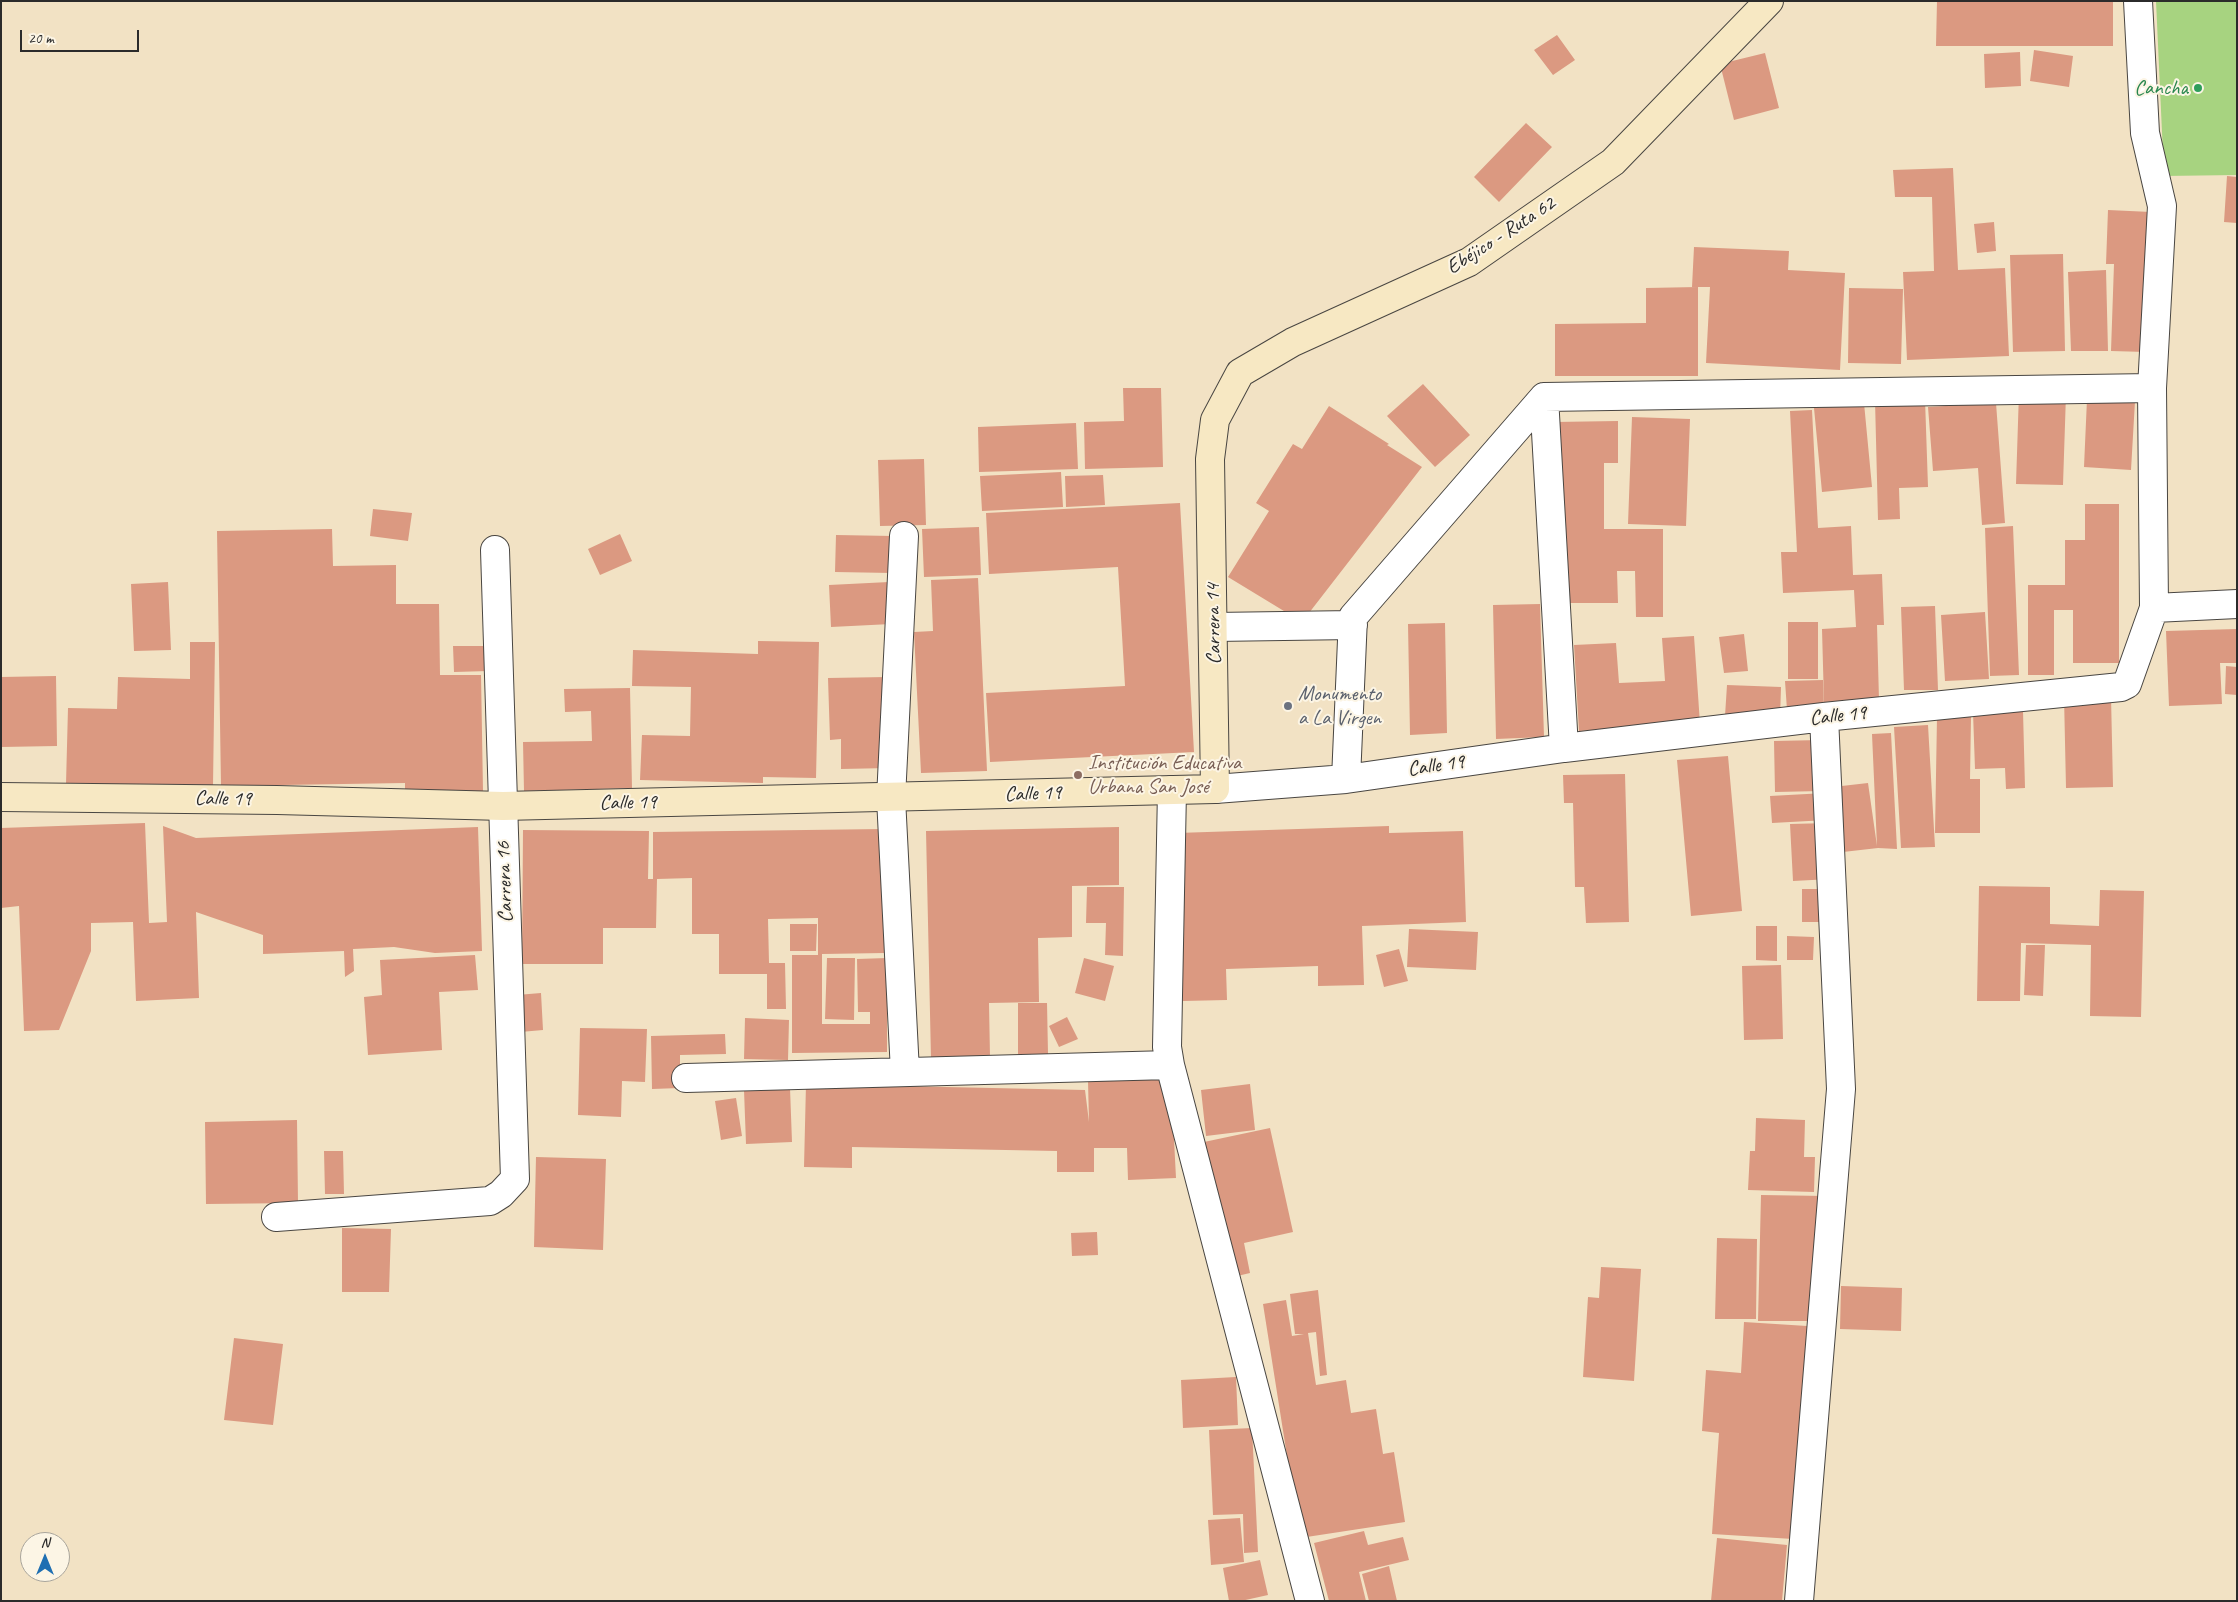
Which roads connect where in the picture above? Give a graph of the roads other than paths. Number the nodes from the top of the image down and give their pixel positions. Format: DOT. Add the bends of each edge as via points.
graph roads {
  1 [pos="1769,1"];
  2 [pos="2138,1"];
  3 [pos="2152,388"];
  4 [pos="1544,397"];
  5 [pos="1210,459"];
  6 [pos="904,536"];
  7 [pos="495,550"];
  8 [pos="2237,604"];
  9 [pos="2154,608"];
  10 [pos="1353,625"];
  11 [pos="1214,627"];
  12 [pos="1824,718"];
  13 [pos="1564,748"];
  14 [pos="1346,779"];
  15 [pos="1216,789"];
  16 [pos="1172,790"];
  17 [pos="1,797"];
  18 [pos="891,798"];
  19 [pos="503,806"];
  20 [pos="1170,1065"];
  21 [pos="905,1072"];
  22 [pos="686,1078"];
  23 [pos="276,1217"];
  24 [pos="1310,1601"];
  25 [pos="1799,1601"];
  1 -- 5 [label="street, Ebéjico - Ruta 62" via="1613,162 1469,262 1293,342 1240,373 1216,420"];
  2 -- 3 [label="street" via="2145,133 2162,206"];
  3 -- 4 [label="street"];
  3 -- 9 [label="street"];
  4 -- 10 [label="street" via="1352,617"];
  4 -- 13 [label="street"];
  5 -- 11 [label="street, Carrera 14"];
  6 -- 18 [label="street"];
  7 -- 19 [label="street, Carrera 16"];
  8 -- 9 [label="street"];
  9 -- 12 [label="street, Calle 19" via="2127,684"];
  10 -- 11 [label="street"];
  10 -- 14 [label="street"];
  11 -- 15 [label="street, Carrera 14"];
  12 -- 13 [label="street, Calle 19"];
  12 -- 25 [label="street" via="1841,1089"];
  13 -- 14 [label="street, Calle 19"];
  14 -- 15 [label="street, Calle 19"];
  15 -- 16 [label="street, Calle 19"];
  16 -- 18 [label="street, Calle 19"];
  16 -- 20 [label="street" via="1167,1047"];
  17 -- 19 [label="street, Calle 19"];
  18 -- 19 [label="street, Calle 19"];
  18 -- 21 [label="street"];
  19 -- 23 [label="street, Carrera 16" via="515,1179 490,1202"];
  20 -- 21 [label="street"];
  20 -- 24 [label="street"];
  21 -- 22 [label="street"];
}
